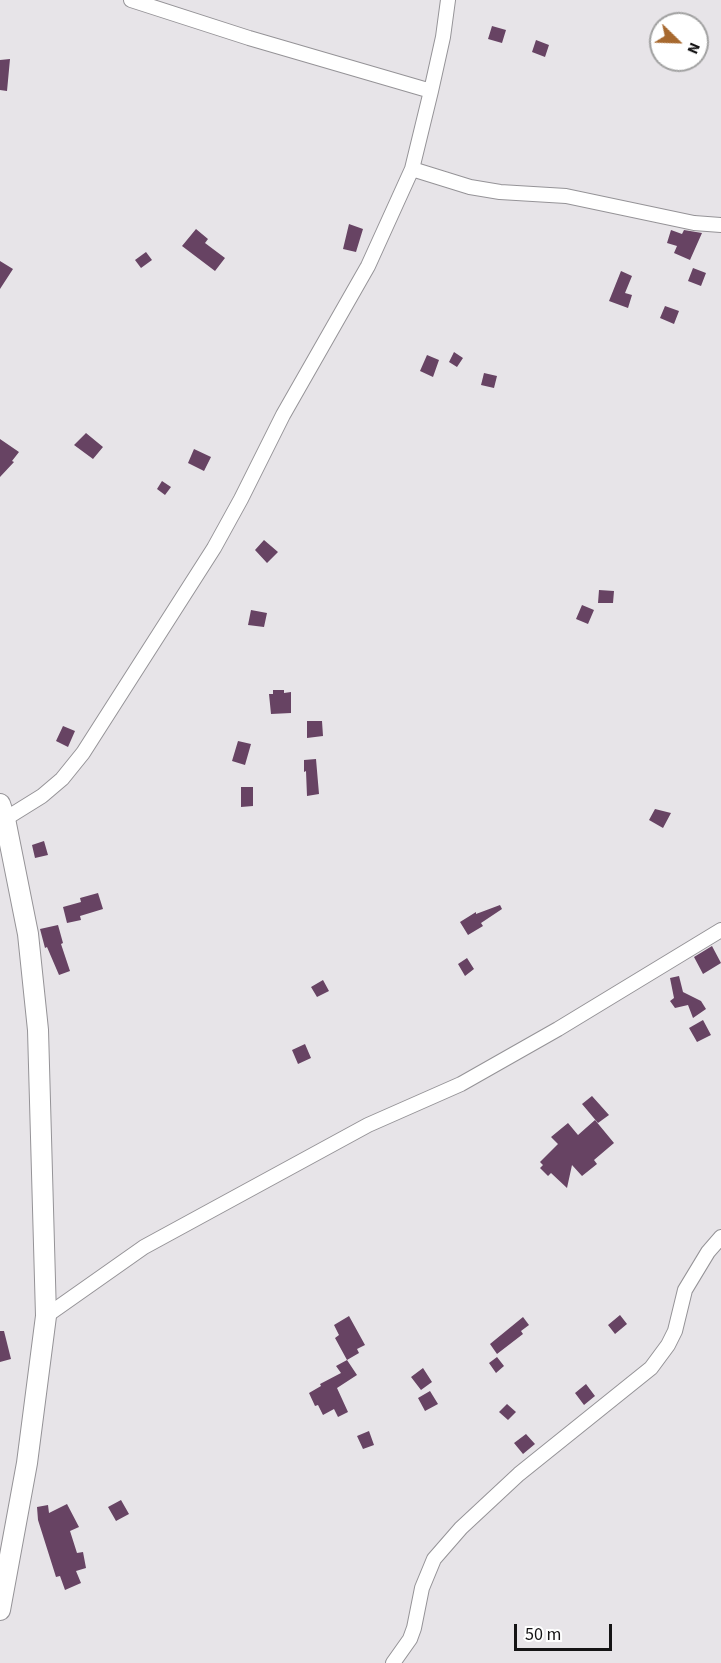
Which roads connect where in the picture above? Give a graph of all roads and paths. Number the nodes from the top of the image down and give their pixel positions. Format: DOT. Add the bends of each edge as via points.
graph roads {
  1 [pos="131,0"];
  2 [pos="448,0"];
  3 [pos="431,91"];
  4 [pos="412,169"];
  5 [pos="721,225"];
  6 [pos="3,812"];
  7 [pos="721,930"];
  8 [pos="721,1237"];
  9 [pos="46,1316"];
  10 [pos="0,1611"];
  11 [pos="393,1663"];
  1 -- 3 [label="street"];
  2 -- 3 [label="street"];
  3 -- 4 [label="street"];
  4 -- 5 [label="street" via="470,187 566,196"];
  4 -- 6 [label="street" via="368,266 190,587 62,779 42,796"];
  6 -- 9 [label="street" via="28,934 38,1030"];
  7 -- 9 [label="street" via="461,1084 368,1125 144,1247"];
  8 -- 11 [label="street" via="685,1290 675,1330 651,1368 519,1474 434,1559 422,1588 410,1639"];
  9 -- 10 [label="street" via="27,1463"];
}
